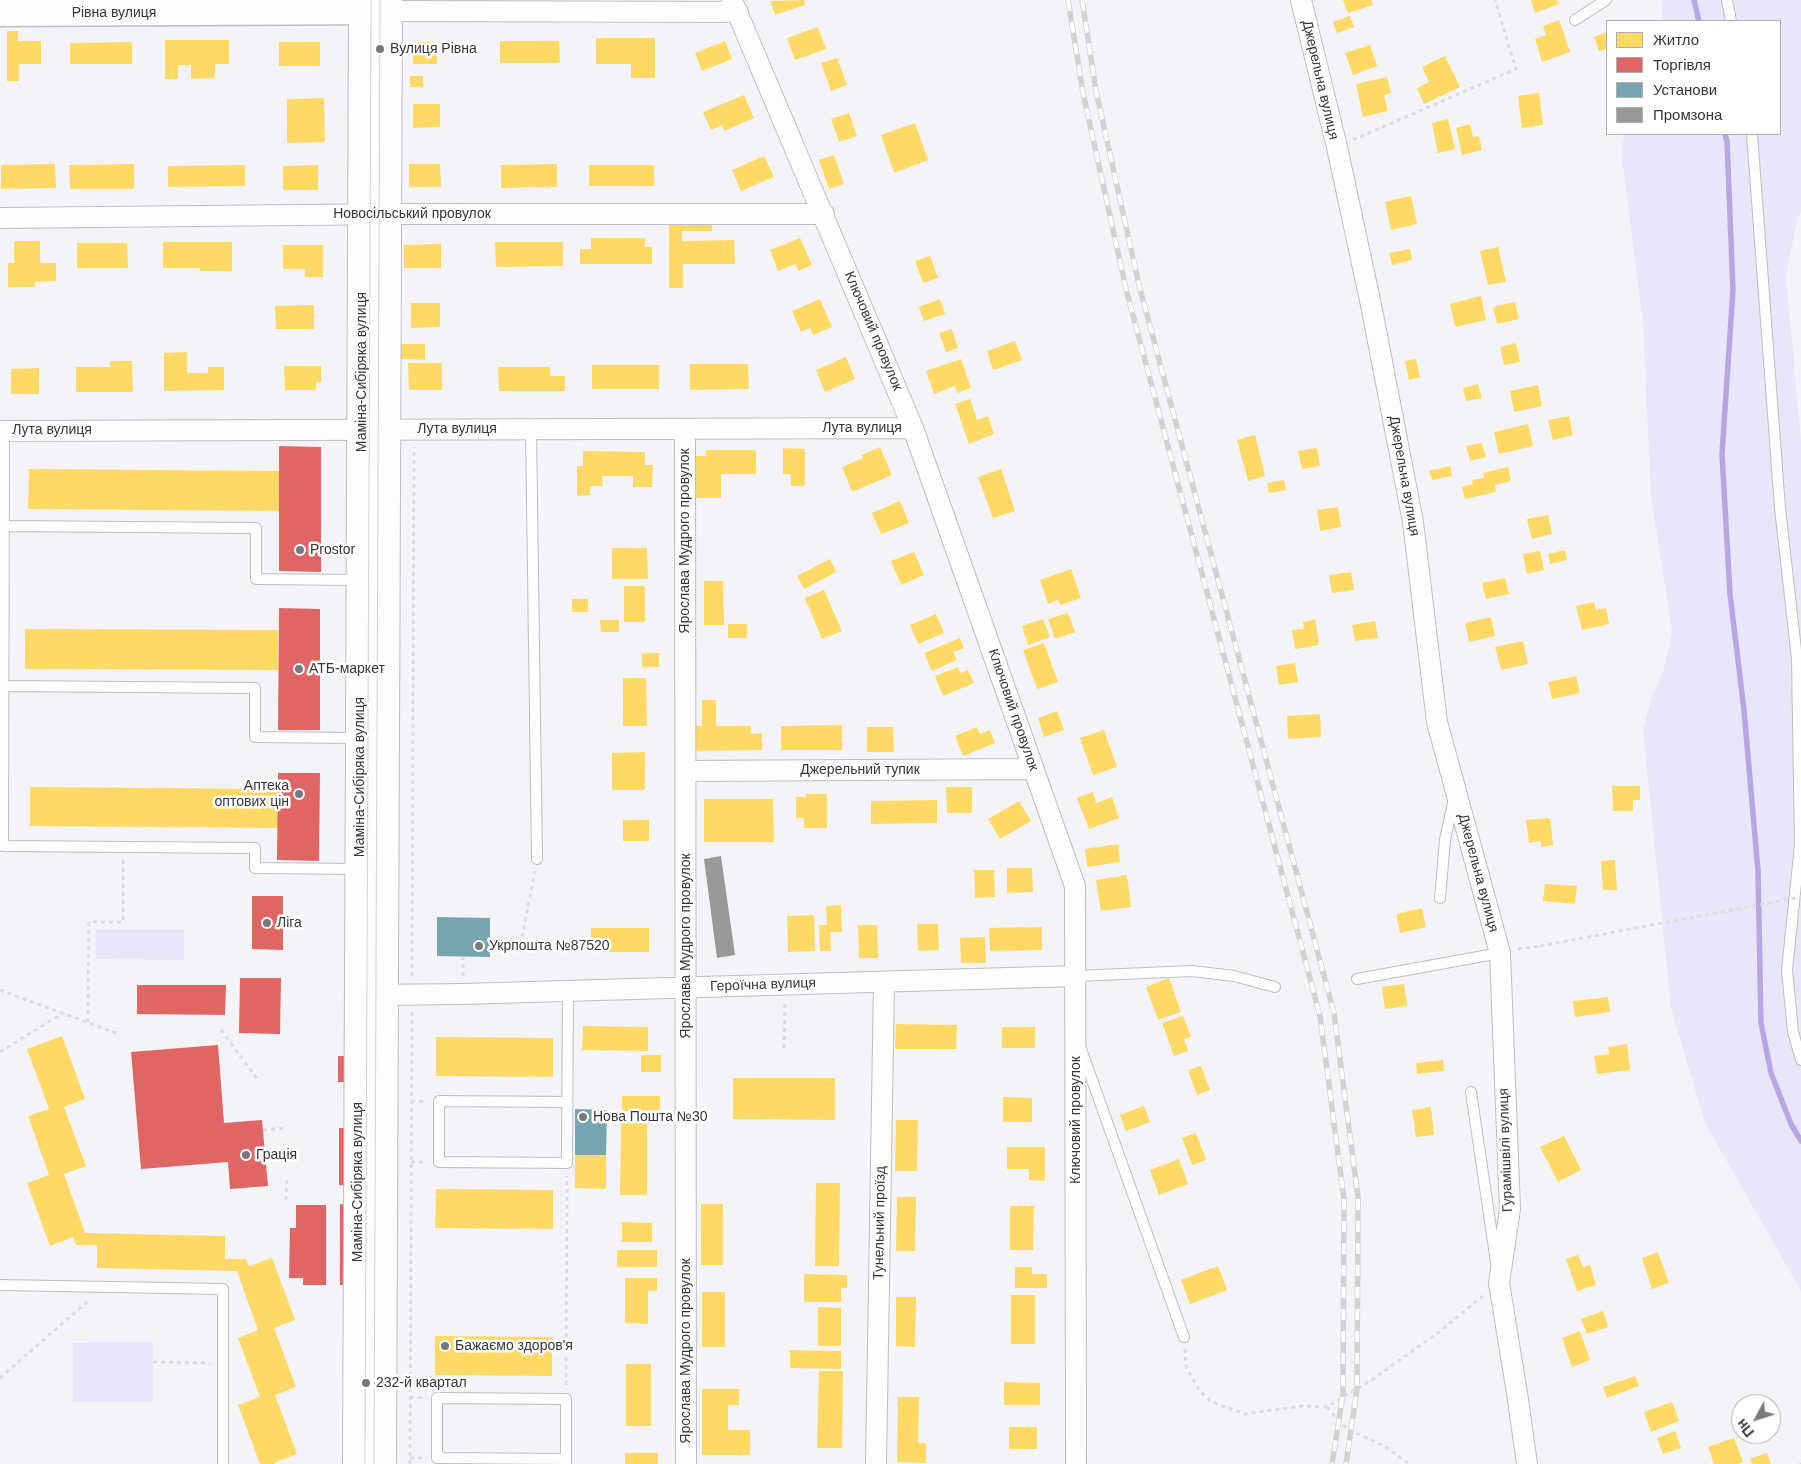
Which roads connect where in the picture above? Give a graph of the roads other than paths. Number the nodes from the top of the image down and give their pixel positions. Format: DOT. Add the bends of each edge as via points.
graph roads {
  1 [pos="1301,0"];
  2 [pos="1606,0"];
  3 [pos="1727,0"];
  4 [pos="376,6"];
  5 [pos="680,6"];
  6 [pos="735,6"];
  7 [pos="59,7"];
  8 [pos="0,14"];
  9 [pos="1575,20"];
  10 [pos="1731,20"];
  11 [pos="1752,135"];
  12 [pos="375,214"];
  13 [pos="824,214"];
  14 [pos="0,218"];
  15 [pos="914,428"];
  16 [pos="374,429"];
  17 [pos="531,429"];
  18 [pos="685,429"];
  19 [pos="2,431"];
  20 [pos="3,526"];
  21 [pos="373,580"];
  22 [pos="3,686"];
  23 [pos="373,738"];
  24 [pos="1034,769"];
  25 [pos="686,771"];
  26 [pos="1455,791"];
  27 [pos="537,859"];
  28 [pos="372,869"];
  29 [pos="1440,898"];
  30 [pos="1500,953"];
  31 [pos="1076,976"];
  32 [pos="1357,979"];
  33 [pos="884,982"];
  34 [pos="686,987"];
  35 [pos="1275,988"];
  36 [pos="568,990"];
  37 [pos="372,995"];
  38 [pos="1076,1034"];
  39 [pos="1801,1060"];
  40 [pos="1471,1092"];
  41 [pos="567,1102"];
  42 [pos="1499,1283"];
  43 [pos="0,1285"];
  44 [pos="1184,1337"];
  45 [pos="566,1462"];
  46 [pos="223,1464"];
  47 [pos="357,1464"];
  48 [pos="382,1464"];
  49 [pos="686,1464"];
  50 [pos="876,1464"];
  51 [pos="1076,1464"];
  52 [pos="1526,1464"];
  1 -- 26 [label="street, Джерельна вулиця" via="1371,305 1411,512 1436,722"];
  2 -- 9 [label="lane"];
  3 -- 10 [label="lane"];
  4 -- 5 [label="street, Рівна вулиця"];
  4 -- 7 [label="street, Рівна вулиця"];
  4 -- 12 [label="main road, Маміна-Сибіряка вулиця"];
  5 -- 6 [label="street, Рівна вулиця"];
  6 -- 13 [label="street, Ключовий провулок"];
  7 -- 8 [label="street, Рівна вулиця"];
  11 -- 39 [label="lane" via="1780,508 1797,659 1800,846 1787,970 1793,1032"];
  12 -- 13 [label="street, Новосільський провулок"];
  12 -- 14 [label="street, Новосільський провулок"];
  12 -- 16 [label="main road, Маміна-Сибіряка вулиця"];
  13 -- 15 [label="street, Ключовий провулок"];
  15 -- 18 [label="street, Лута вулиця"];
  15 -- 24 [label="street, Ключовий провулок"];
  16 -- 17 [label="street, Лута вулиця"];
  16 -- 19 [label="street, Лута вулиця"];
  16 -- 21 [label="main road, Маміна-Сибіряка вулиця"];
  17 -- 18 [label="street, Лута вулиця"];
  17 -- 27 [label="lane"];
  18 -- 25 [label="street, Ярослава Мудрого провулок"];
  19 -- 20 [label="lane"];
  20 -- 21 [label="lane" via="256,528 256,579"];
  20 -- 22 [label="lane"];
  21 -- 23 [label="main road, Маміна-Сибіряка вулиця"];
  22 -- 23 [label="lane" via="256,688 255,738"];
  22 -- 28 [label="lane" via="3,846 255,848 255,868"];
  23 -- 28 [label="main road, Маміна-Сибіряка вулиця"];
  24 -- 25 [label="street, Джерельний тупик"];
  24 -- 31 [label="street, Ключовий провулок" via="1075,886"];
  25 -- 34 [label="street, Ярослава Мудрого провулок"];
  26 -- 29 [label="lane" via="1445,840"];
  26 -- 30 [label="street, Джерельна вулиця"];
  28 -- 37 [label="main road, Маміна-Сибіряка вулиця"];
  30 -- 32 [label="lane"];
  30 -- 42 [label="street, Гурамішвілі вулиця" via="1510,1209"];
  31 -- 33 [label="street, Героїчна вулиця"];
  31 -- 35 [label="lane" via="1192,971 1234,976"];
  31 -- 38 [label="street, Ключовий провулок"];
  33 -- 34 [label="street, Героїчна вулиця"];
  33 -- 50 [label="street, Тунельний проїзд"];
  34 -- 36 [label="street, Героїчна вулиця"];
  34 -- 49 [label="street, Ярослава Мудрого провулок"];
  36 -- 37 [label="street, Героїчна вулиця"];
  36 -- 41 [label="lane"];
  37 -- 47 [label="main road, Маміна-Сибіряка вулиця"];
  37 -- 48 [label="main road, Маміна-Сибіряка вулиця"];
  38 -- 44 [label="lane"];
  38 -- 51 [label="street, Ключовий провулок"];
  40 -- 42 [label="lane"];
  41 -- 41 [label="lane" via="567,1163 439,1162 439,1101"];
  42 -- 52 [label="street, Гурамішвілі вулиця"];
  43 -- 46 [label="lane" via="223,1289"];
  45 -- 45 [label="lane" via="566,1399 437,1398 437,1458"];
}
